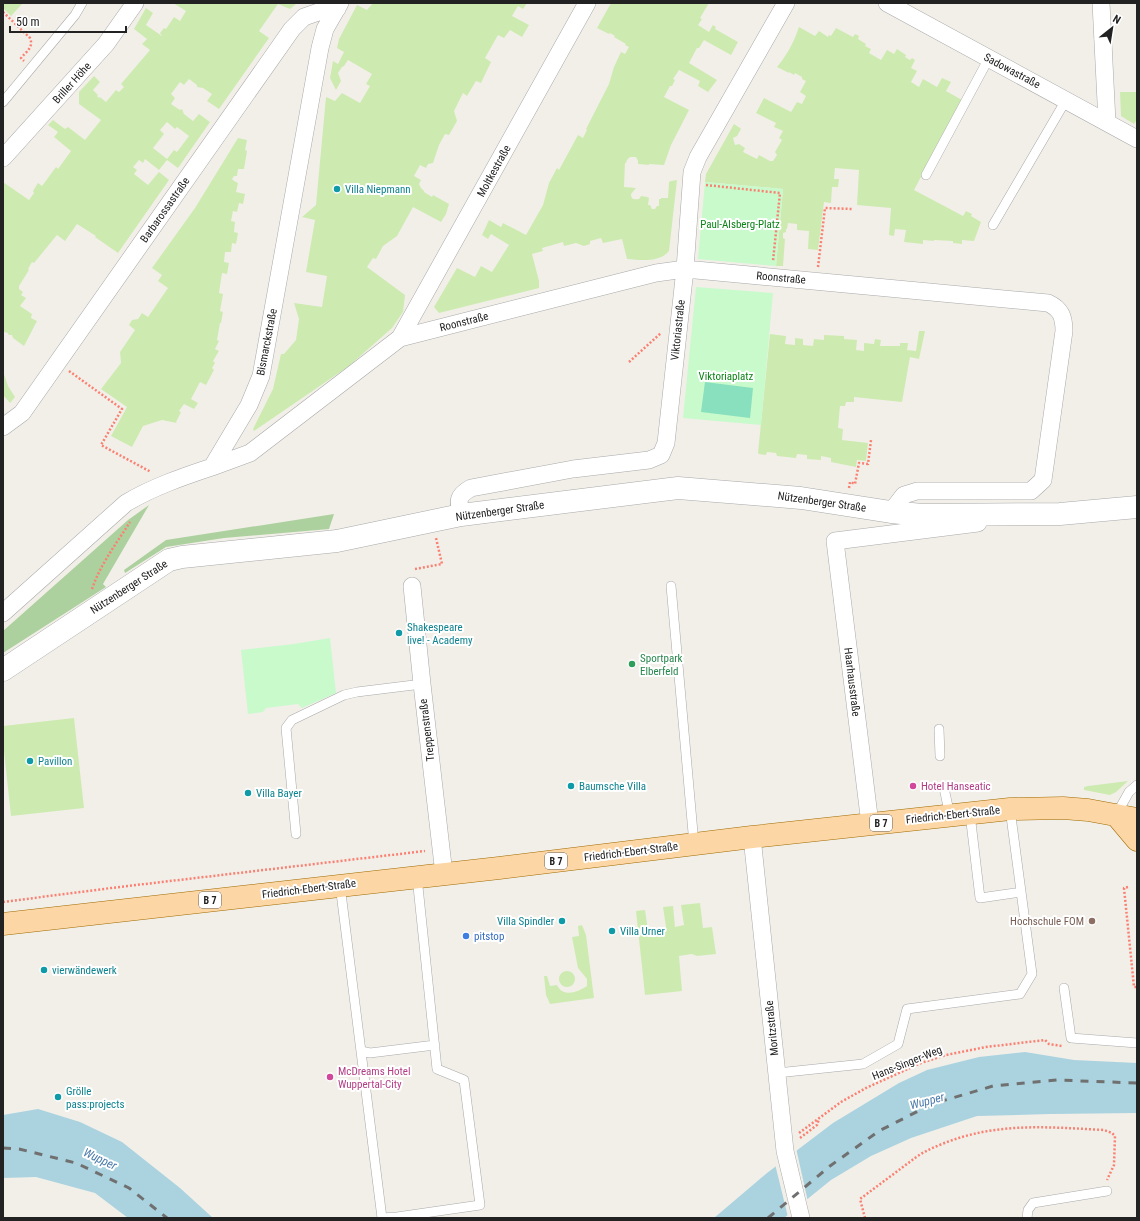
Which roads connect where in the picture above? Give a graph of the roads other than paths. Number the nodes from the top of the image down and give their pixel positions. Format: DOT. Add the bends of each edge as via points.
graph roads {
  1 [pos="82,3"];
  2 [pos="135,3"];
  3 [pos="587,3"];
  4 [pos="786,3"];
  5 [pos="887,3"];
  6 [pos="1101,3"];
  7 [pos="338,6"];
  8 [pos="989,58"];
  9 [pos="1066,100"];
  10 [pos="3,102"];
  11 [pos="1107,122"];
  12 [pos="1137,139"];
  13 [pos="3,158"];
  14 [pos="926,175"];
  15 [pos="993,225"];
  16 [pos="685,269"];
  17 [pos="400,338"];
  18 [pos="3,427"];
  19 [pos="212,467"];
  20 [pos="1137,507"];
  21 [pos="891,512"];
  22 [pos="461,515"];
  23 [pos="1032,515"];
  24 [pos="835,541"];
  25 [pos="412,586"];
  26 [pos="670,586"];
  27 [pos="3,613"];
  28 [pos="3,670"];
  29 [pos="422,684"];
  30 [pos="939,729"];
  31 [pos="940,756"];
  32 [pos="1137,785"];
  33 [pos="944,788"];
  34 [pos="1010,809"];
  35 [pos="960,815"];
  36 [pos="1127,817"];
  37 [pos="870,824"];
  38 [pos="296,834"];
  39 [pos="752,837"];
  40 [pos="1137,840"];
  41 [pos="694,844"];
  42 [pos="444,874"];
  43 [pos="417,876"];
  44 [pos="340,886"];
  45 [pos="1021,892"];
  46 [pos="3,924"];
  47 [pos="1064,988"];
  48 [pos="1137,1043"];
  49 [pos="435,1045"];
  50 [pos="361,1051"];
  51 [pos="777,1074"];
  52 [pos="1108,1191"];
  53 [pos="801,1218"];
  54 [pos="1026,1218"];
  1 -- 10 [label="lane" via="75,15"];
  2 -- 13 [label="street, Briller Höhe" via="106,44"];
  3 -- 17 [label="street, Moltkestraße"];
  4 -- 16 [label="street, Viktoriastraße" via="698,157 692,172"];
  5 -- 8 [label="street, Sadowastraße"];
  6 -- 11 [label="street"];
  7 -- 18 [label="street, Barbarossastraße" via="304,17 292,29 22,413"];
  7 -- 19 [label="street, Bismarckstraße" via="325,29 320,48 261,376 249,405"];
  8 -- 9 [label="street, Sadowastraße"];
  8 -- 14 [label="lane"];
  9 -- 11 [label="street, Sadowastraße"];
  9 -- 15 [label="lane"];
  11 -- 12 [label="street, Sadowastraße"];
  16 -- 17 [label="street, Roonstraße" via="656,273"];
  16 -- 21 [label="street, Roonstraße" via="1048,303 1055,306 1064,320 1064,331 1042,480 1031,491 917,491 904,495"];
  16 -- 22 [label="street, Viktoriastraße" via="666,443 661,455 649,460 573,469 472,488 463,493 459,500"];
  17 -- 19 [label="street, Roonstraße" via="250,453"];
  19 -- 27 [label="street" via="167,483 126,503"];
  20 -- 23 [label="street, Nützenberger Straße"];
  21 -- 22 [label="street, Nützenberger Straße" via="801,498 678,488"];
  21 -- 23 [label="street, Nützenberger Straße" via="922,515"];
  22 -- 28 [label="street, Nützenberger Straße" via="337,541 169,560"];
  23 -- 24 [label="street, Nützenberger Straße"];
  24 -- 37 [label="street, Haarhausstraße"];
  25 -- 29 [label="street, Treppenstraße"];
  26 -- 41 [label="lane"];
  29 -- 38 [label="lane" via="344,695 292,720 286,728"];
  29 -- 42 [label="street, Treppenstraße"];
  30 -- 31 [label="lane"];
  32 -- 36 [label="lane" via="1128,792"];
  33 -- 35 [label="lane"];
  34 -- 35 [label="main road, Friedrich-Ebert-Straße / B 7"];
  34 -- 36 [label="main road, Friedrich-Ebert-Straße / B 7" via="1063,808"];
  34 -- 45 [label="lane"];
  35 -- 37 [label="main road, Friedrich-Ebert-Straße / B 7"];
  35 -- 45 [label="lane" via="980,898"];
  36 -- 40 [label="main road"];
  37 -- 39 [label="main road, Friedrich-Ebert-Straße / B 7"];
  39 -- 41 [label="main road, Friedrich-Ebert-Straße / B 7"];
  39 -- 51 [label="street, Moritzstraße"];
  41 -- 42 [label="main road, Friedrich-Ebert-Straße / B 7"];
  42 -- 43 [label="main road, Friedrich-Ebert-Straße / B 7"];
  43 -- 44 [label="main road, Friedrich-Ebert-Straße / B 7"];
  43 -- 49 [label="lane"];
  44 -- 46 [label="main road, Friedrich-Ebert-Straße / B 7"];
  44 -- 50 [label="lane"];
  45 -- 51 [label="lane" via="1032,974 1020,994 907,1009 898,1044 863,1064"];
  47 -- 48 [label="lane" via="1071,1038"];
  49 -- 50 [label="lane" via="370,1053"];
  49 -- 50 [label="lane" via="437,1069 464,1080 480,1205 397,1217 382,1218"];
  51 -- 53 [label="street, Moritzstraße" via="785,1151"];
  52 -- 54 [label="lane" via="1033,1203"];
}
